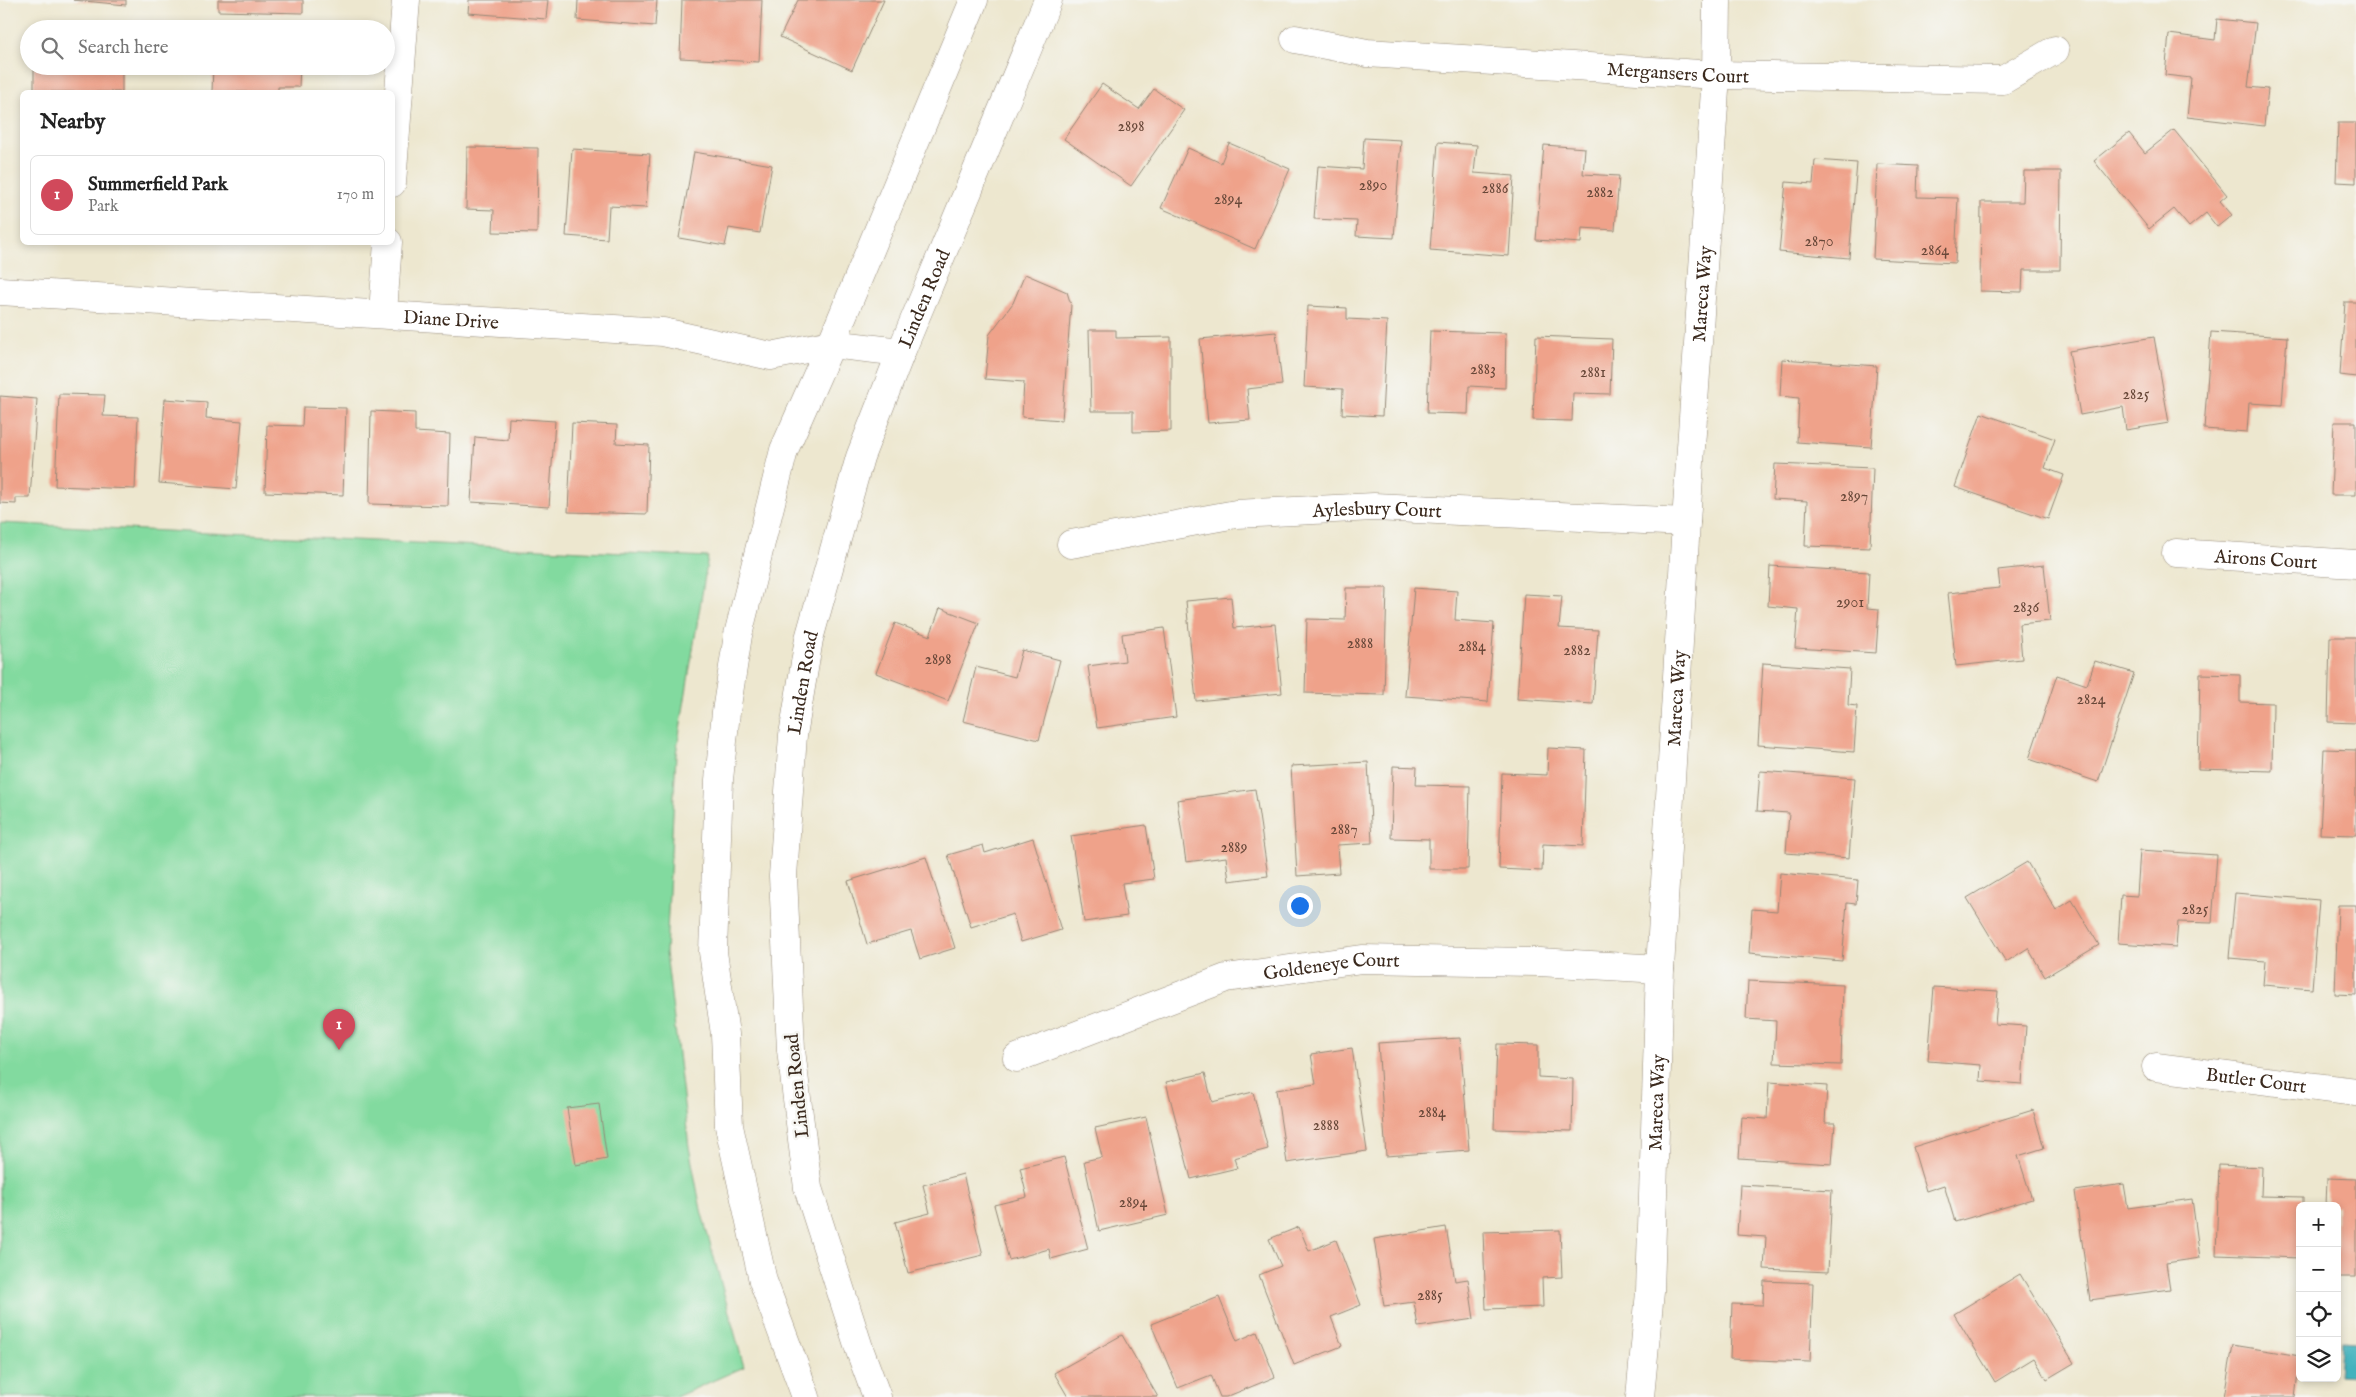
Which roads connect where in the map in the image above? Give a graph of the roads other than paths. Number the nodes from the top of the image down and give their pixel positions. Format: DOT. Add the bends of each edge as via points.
graph roads {
  1 [pos="406,0"];
  2 [pos="974,0"];
  3 [pos="1048,0"];
  4 [pos="1717,0"];
  5 [pos="1295,39"];
  6 [pos="2055,50"];
  7 [pos="1716,76"];
  8 [pos="395,144"];
  9 [pos="388,245"];
  10 [pos="0,291"];
  11 [pos="383,313"];
  12 [pos="831,344"];
  13 [pos="900,352"];
  14 [pos="1686,522"];
  15 [pos="1071,544"];
  16 [pos="2176,553"];
  17 [pos="2356,564"];
  18 [pos="1660,969"];
  19 [pos="1017,1058"];
  20 [pos="2156,1067"];
  21 [pos="2356,1092"];
  22 [pos="806,1397"];
  23 [pos="877,1397"];
  24 [pos="1640,1397"];
  1 -- 8 [label="street"];
  2 -- 12 [label="street"];
  3 -- 13 [label="street, Linden Road"];
  4 -- 7 [label="street, Mareca Way"];
  5 -- 7 [label="street, Mergansers Court" via="1367,53"];
  6 -- 7 [label="street, Mergansers Court" via="2003,80"];
  7 -- 14 [label="street, Mareca Way"];
  9 -- 11 [label="street"];
  10 -- 11 [label="street, Diane Drive"];
  11 -- 12 [label="street, Diane Drive" via="662,332 771,356"];
  12 -- 13 [label="street, Diane Drive"];
  12 -- 22 [label="street" via="784,450 738,635 720,770 715,847 713,952 725,1034 729,1126 763,1281"];
  13 -- 23 [label="street, Linden Road" via="860,457 809,639 793,735 783,876 791,1050 808,1188"];
  14 -- 15 [label="street, Aylesbury Court" via="1374,507 1236,514"];
  14 -- 18 [label="street, Mareca Way"];
  16 -- 17 [label="street, Airons Court"];
  18 -- 19 [label="street, Goldeneye Court" via="1539,962 1362,959 1226,978"];
  18 -- 24 [label="street, Mareca Way" via="1650,1292"];
  20 -- 21 [label="street, Butler Court"];
}
